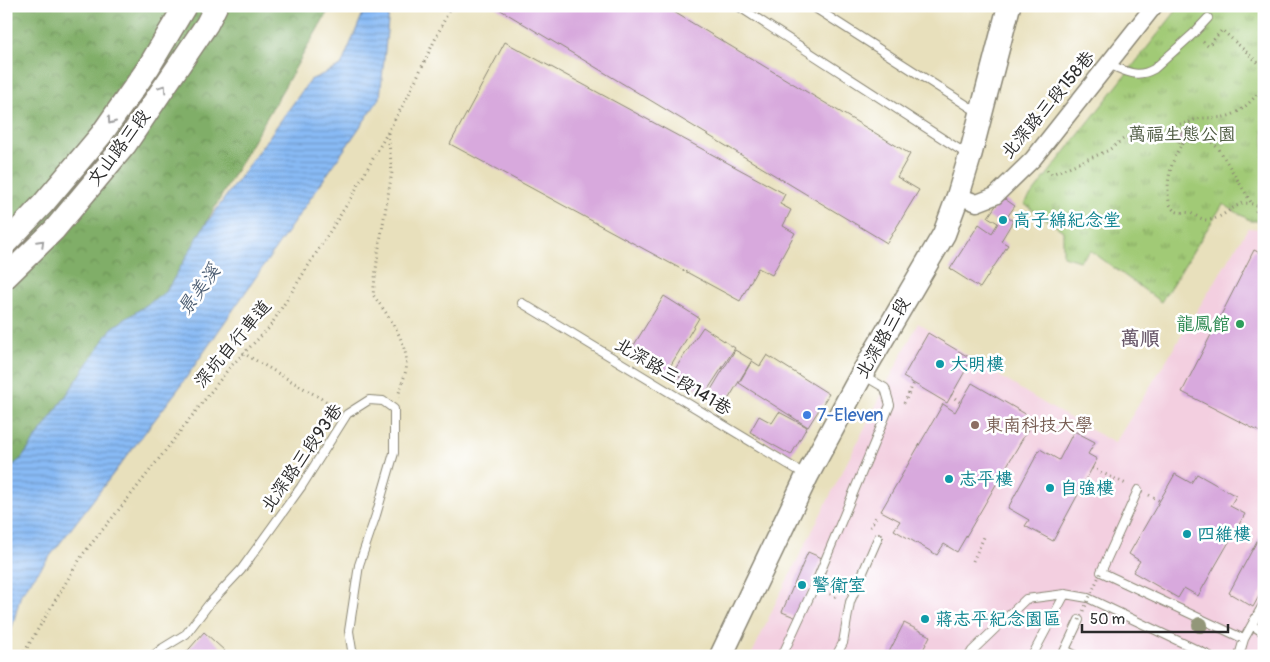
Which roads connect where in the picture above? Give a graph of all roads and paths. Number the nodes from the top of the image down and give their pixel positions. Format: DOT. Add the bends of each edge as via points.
graph roads {
  1 [pos="185,6"];
  2 [pos="216,6"];
  3 [pos="451,6"];
  4 [pos="738,6"];
  5 [pos="812,6"];
  6 [pos="1010,6"];
  7 [pos="1154,6"];
  8 [pos="1208,18"];
  9 [pos="1208,46"];
  10 [pos="1108,64"];
  11 [pos="1264,68"];
  12 [pos="1264,86"];
  13 [pos="981,114"];
  14 [pos="1191,123"];
  15 [pos="388,132"];
  16 [pos="970,156"];
  17 [pos="1052,174"];
  18 [pos="958,196"];
  19 [pos="1252,204"];
  20 [pos="1259,206"];
  21 [pos="1264,210"];
  22 [pos="1264,219"];
  23 [pos="6,243"];
  24 [pos="6,277"];
  25 [pos="522,303"];
  26 [pos="243,353"];
  27 [pos="862,374"];
  28 [pos="951,396"];
  29 [pos="961,403"];
  30 [pos="394,409"];
  31 [pos="347,414"];
  32 [pos="807,476"];
  33 [pos="1138,490"];
  34 [pos="877,514"];
  35 [pos="868,531"];
  36 [pos="984,537"];
  37 [pos="878,538"];
  38 [pos="973,561"];
  39 [pos="847,571"];
  40 [pos="1101,572"];
  41 [pos="814,587"];
  42 [pos="1065,594"];
  43 [pos="1264,603"];
  44 [pos="1079,620"];
  45 [pos="1252,625"];
  46 [pos="1264,633"];
  47 [pos="1244,639"];
  48 [pos="1063,653"];
  49 [pos="22,656"];
  50 [pos="152,656"];
  51 [pos="357,656"];
  52 [pos="721,656"];
  53 [pos="782,656"];
  54 [pos="836,656"];
  55 [pos="969,656"];
  56 [pos="1032,656"];
  57 [pos="1077,656"];
  58 [pos="1210,656"];
  59 [pos="1239,656"];
  1 -- 23 [label="main road, 文山路三段, one-way" via="148,68 101,136"];
  24 -- 2 [label="main road, 文山路三段, one-way" via="54,230 125,145"];
  3 -- 15 [label="path, 深坑自行車道"];
  4 -- 16 [label="lane"];
  5 -- 13 [label="lane"];
  6 -- 13 [label="main road, 北深路三段"];
  7 -- 10 [label="street, 北深路三段158巷"];
  8 -- 10 [label="lane" via="1148,73 1135,74"];
  9 -- 11 [label="path" via="1222,30"];
  10 -- 18 [label="street, 北深路三段158巷" via="1033,158 995,196 977,203"];
  12 -- 14 [label="path" via="1250,102 1227,117 1198,118"];
  13 -- 16 [label="main road, 北深路三段"];
  14 -- 17 [label="path" via="1127,137 1106,152"];
  14 -- 19 [label="path" via="1219,149"];
  14 -- 19 [label="path" via="1181,138 1184,140 1177,149 1170,171 1169,204 1172,209 1206,220 1243,203"];
  15 -- 26 [label="path, 深坑自行車道" via="351,198 269,328"];
  15 -- 30 [label="path" via="392,172 373,295 388,315 404,348 406,369"];
  16 -- 18 [label="main road, 北深路三段"];
  18 -- 27 [label="main road, 北深路三段" via="944,234"];
  19 -- 20 [label="path"];
  20 -- 21 [label="path"];
  20 -- 22 [label="path" via="1255,213"];
  25 -- 32 [label="lane, 北深路三段141巷"];
  26 -- 31 [label="path"];
  26 -- 49 [label="path, 深坑自行車道" via="83,554"];
  27 -- 32 [label="main road, 北深路三段"];
  27 -- 41 [label="lane" via="885,388 890,405"];
  28 -- 29 [label="path"];
  30 -- 31 [label="lane, 北深路三段93巷" via="383,401 369,400"];
  30 -- 51 [label="lane" via="394,453 357,575 349,631 352,650"];
  31 -- 50 [label="lane, 北深路三段93巷" via="301,487 241,570 186,634"];
  32 -- 52 [label="main road, 北深路三段"];
  33 -- 40 [label="lane"];
  34 -- 35 [label="path"];
  36 -- 38 [label="path"];
  37 -- 54 [label="lane" via="850,602 843,643"];
  39 -- 41 [label="path" via="835,596"];
  40 -- 44 [label="path, bridge"];
  40 -- 47 [label="lane"];
  41 -- 53 [label="lane"];
  42 -- 55 [label="lane" via="1026,599"];
  42 -- 56 [label="lane"];
  42 -- 58 [label="lane" via="1088,598"];
  43 -- 45 [label="lane"];
  44 -- 48 [label="lane"];
  45 -- 46 [label="lane"];
  45 -- 47 [label="lane"];
  47 -- 59 [label="lane"];
  48 -- 57 [label="lane"];
}
